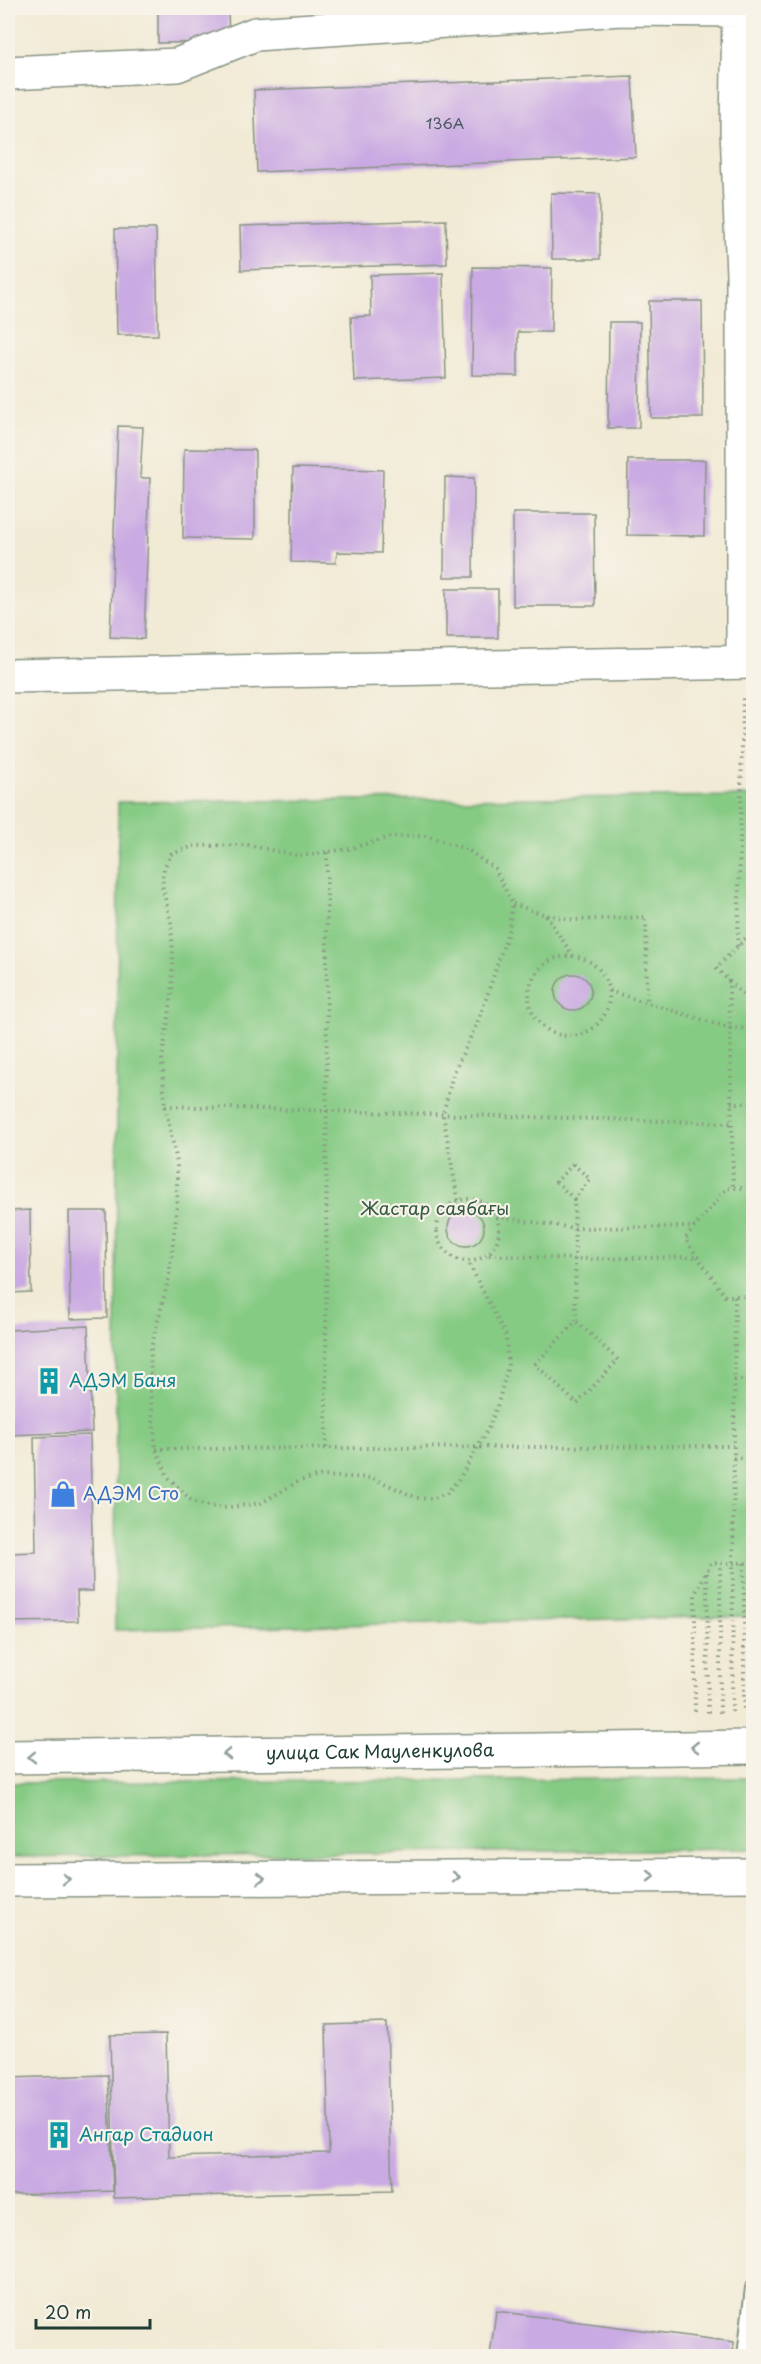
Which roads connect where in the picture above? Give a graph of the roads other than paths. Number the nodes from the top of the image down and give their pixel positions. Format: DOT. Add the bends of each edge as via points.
graph roads {
  1 [pos="621,8"];
  2 [pos="738,9"];
  3 [pos="255,21"];
  4 [pos="8,73"];
  5 [pos="748,274"];
  6 [pos="748,662"];
  7 [pos="8,676"];
  8 [pos="753,1746"];
  9 [pos="8,1757"];
  10 [pos="753,1875"];
  11 [pos="8,1880"];
  12 [pos="753,2288"];
  13 [pos="746,2356"];
  1 -- 2 [label="street"];
  1 -- 3 [label="street"];
  2 -- 5 [label="street" via="737,130"];
  3 -- 4 [label="street" via="177,65"];
  5 -- 6 [label="street"];
  6 -- 7 [label="street"];
  8 -- 9 [label="street, улица Сак Мауленкулова, one-way"];
  11 -- 10 [label="street, one-way"];
  12 -- 13 [label="lane"];
}
